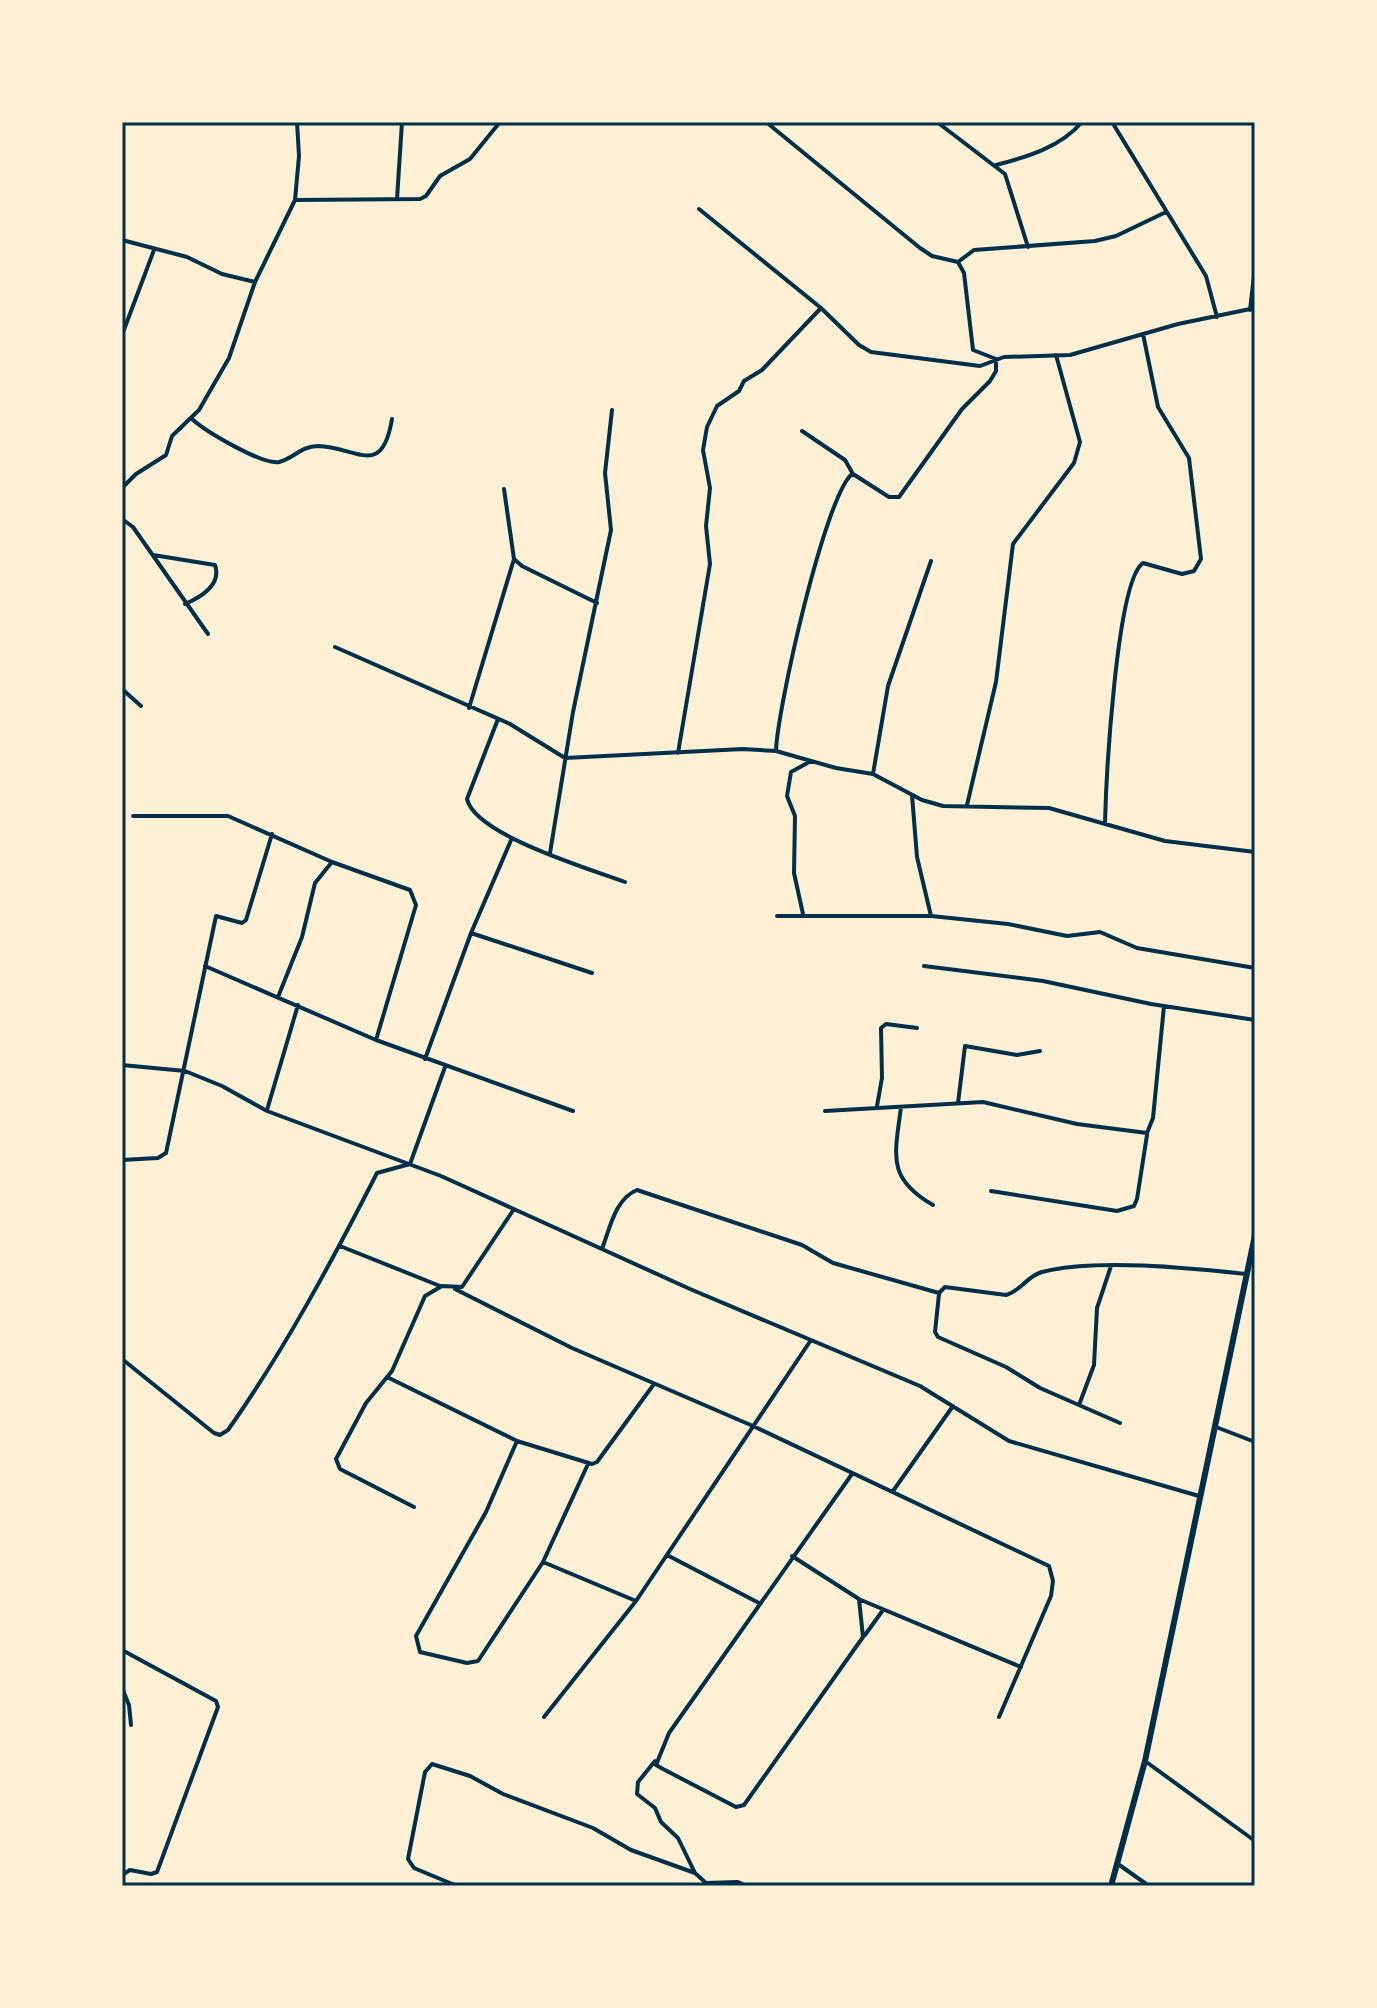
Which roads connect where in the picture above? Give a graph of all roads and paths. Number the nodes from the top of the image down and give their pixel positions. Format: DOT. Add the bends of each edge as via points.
graph roads {
  1 [pos="297,122"];
  2 [pos="402,122"];
  3 [pos="500,122"];
  4 [pos="766,122"];
  5 [pos="937,122"];
  6 [pos="1082,122"];
  7 [pos="1112,122"];
  8 [pos="996,165"];
  9 [pos="295,200"];
  10 [pos="397,200"];
  11 [pos="699,209"];
  12 [pos="1166,212"];
  13 [pos="122,240"];
  14 [pos="1028,247"];
  15 [pos="154,250"];
  16 [pos="958,262"];
  17 [pos="1255,267"];
  18 [pos="255,282"];
  19 [pos="821,308"];
  20 [pos="1252,309"];
  21 [pos="1217,317"];
  22 [pos="1143,334"];
  23 [pos="122,335"];
  24 [pos="1056,355"];
  25 [pos="996,359"];
  26 [pos="612,410"];
  27 [pos="192,419"];
  28 [pos="392,419"];
  29 [pos="802,431"];
  30 [pos="853,474"];
  31 [pos="122,488"];
  32 [pos="504,489"];
  33 [pos="122,519"];
  34 [pos="153,555"];
  35 [pos="514,559"];
  36 [pos="931,561"];
  37 [pos="597,603"];
  38 [pos="185,604"];
  39 [pos="208,634"];
  40 [pos="335,647"];
  41 [pos="122,689"];
  42 [pos="141,706"];
  43 [pos="469,708"];
  44 [pos="498,719"];
  45 [pos="776,751"];
  46 [pos="678,753"];
  47 [pos="565,758"];
  48 [pos="811,761"];
  49 [pos="873,774"];
  50 [pos="912,795"];
  51 [pos="967,805"];
  52 [pos="133,816"];
  53 [pos="1105,823"];
  54 [pos="272,834"];
  55 [pos="512,838"];
  56 [pos="1255,852"];
  57 [pos="550,853"];
  58 [pos="332,862"];
  59 [pos="625,882"];
  60 [pos="803,914"];
  61 [pos="777,916"];
  62 [pos="931,916"];
  63 [pos="471,933"];
  64 [pos="205,966"];
  65 [pos="924,966"];
  66 [pos="1255,968"];
  67 [pos="592,973"];
  68 [pos="278,997"];
  69 [pos="298,1005"];
  70 [pos="1164,1006"];
  71 [pos="1255,1020"];
  72 [pos="917,1028"];
  73 [pos="376,1040"];
  74 [pos="1040,1051"];
  75 [pos="425,1059"];
  76 [pos="122,1065"];
  77 [pos="445,1067"];
  78 [pos="185,1071"];
  79 [pos="958,1103"];
  80 [pos="877,1106"];
  81 [pos="901,1107"];
  82 [pos="267,1111"];
  83 [pos="573,1111"];
  84 [pos="825,1111"];
  85 [pos="1147,1133"];
  86 [pos="122,1160"];
  87 [pos="410,1164"];
  88 [pos="991,1191"];
  89 [pos="933,1205"];
  90 [pos="514,1209"];
  91 [pos="1255,1235"];
  92 [pos="340,1246"];
  93 [pos="602,1249"];
  94 [pos="1111,1266"];
  95 [pos="1246,1274"];
  96 [pos="442,1286"];
  97 [pos="455,1289"];
  98 [pos="939,1293"];
  99 [pos="811,1339"];
  100 [pos="122,1359"];
  101 [pos="387,1377"];
  102 [pos="654,1384"];
  103 [pos="1079,1405"];
  104 [pos="953,1406"];
  105 [pos="1120,1423"];
  106 [pos="753,1426"];
  107 [pos="1214,1426"];
  108 [pos="517,1441"];
  109 [pos="1255,1442"];
  110 [pos="588,1464"];
  111 [pos="852,1474"];
  112 [pos="893,1491"];
  113 [pos="1199,1496"];
  114 [pos="414,1507"];
  115 [pos="667,1555"];
  116 [pos="792,1556"];
  117 [pos="543,1562"];
  118 [pos="859,1599"];
  119 [pos="636,1601"];
  120 [pos="759,1603"];
  121 [pos="883,1609"];
  122 [pos="863,1637"];
  123 [pos="122,1650"];
  124 [pos="1021,1667"];
  125 [pos="122,1688"];
  126 [pos="544,1717"];
  127 [pos="999,1717"];
  128 [pos="131,1725"];
  129 [pos="656,1760"];
  130 [pos="1145,1761"];
  131 [pos="1255,1841"];
  132 [pos="1116,1863"];
  133 [pos="695,1873"];
  134 [pos="122,1875"];
  135 [pos="457,1886"];
  136 [pos="747,1886"];
  137 [pos="1111,1886"];
  138 [pos="1149,1886"];
  1 -- 9 [label="street"];
  2 -- 10 [label="street"];
  3 -- 10 [label="street" via="470,159 433,181 426,196"];
  4 -- 16 [label="street" via="920,248"];
  5 -- 8 [label="street"];
  6 -- 8 [label="street" via="1041,150"];
  7 -- 12 [label="street"];
  8 -- 14 [label="street" via="1005,174"];
  9 -- 10 [label="street"];
  9 -- 18 [label="street"];
  11 -- 19 [label="street"];
  12 -- 14 [label="street" via="1116,236"];
  12 -- 21 [label="street" via="1206,276"];
  13 -- 15 [label="street"];
  14 -- 16 [label="street" via="968,251"];
  15 -- 18 [label="street"];
  15 -- 23 [label="street"];
  16 -- 25 [label="street" via="964,273 973,350"];
  17 -- 20 [label="street"];
  18 -- 27 [label="street" via="229,358"];
  19 -- 25 [label="street" via="871,352 970,366"];
  19 -- 46 [label="street" via="762,370 717,406 707,427 703,450 710,488 710,564"];
  20 -- 21 [label="street"];
  21 -- 22 [label="street"];
  22 -- 24 [label="street"];
  22 -- 53 [label="street" via="1158,407 1189,458 1201,559 1194,571 1182,574 1143,563 1133,577 1115,676"];
  24 -- 25 [label="street"];
  24 -- 51 [label="street" via="1079,452 1013,544 996,682"];
  25 -- 30 [label="street" via="990,381 962,409 899,497 889,497"];
  26 -- 37 [label="street" via="605,473 611,530"];
  27 -- 28 [label="street" via="213,437 262,461 281,462 311,446 370,456 388,442"];
  27 -- 31 [label="street" via="172,436 166,455"];
  29 -- 30 [label="street" via="845,460"];
  30 -- 45 [label="street" via="825,531 782,705"];
  32 -- 35 [label="street"];
  33 -- 34 [label="street"];
  34 -- 38 [label="street"];
  34 -- 38 [label="street" via="215,565 213,585"];
  35 -- 37 [label="street"];
  35 -- 43 [label="street"];
  36 -- 49 [label="street" via="888,686"];
  37 -- 47 [label="street"];
  38 -- 39 [label="street"];
  40 -- 43 [label="street"];
  41 -- 42 [label="street"];
  43 -- 44 [label="street"];
  44 -- 47 [label="street"];
  44 -- 55 [label="street" via="467,799 473,814"];
  45 -- 46 [label="street"];
  45 -- 48 [label="street"];
  46 -- 47 [label="street"];
  47 -- 57 [label="street"];
  48 -- 49 [label="street"];
  48 -- 60 [label="street" via="791,772 787,796 795,816 794,873"];
  49 -- 50 [label="street"];
  50 -- 51 [label="street" via="943,806"];
  50 -- 62 [label="street" via="917,857"];
  51 -- 53 [label="street" via="1049,808"];
  52 -- 54 [label="street" via="228,816"];
  53 -- 56 [label="street" via="1165,841"];
  54 -- 58 [label="street"];
  54 -- 64 [label="street" via="246,920 216,916"];
  55 -- 57 [label="street"];
  55 -- 63 [label="street"];
  57 -- 59 [label="street"];
  58 -- 68 [label="street" via="315,883 302,937"];
  58 -- 73 [label="street" via="415,896"];
  60 -- 61 [label="street"];
  60 -- 62 [label="street"];
  62 -- 66 [label="street" via="1067,936 1100,932 1137,948"];
  63 -- 67 [label="street"];
  63 -- 75 [label="street"];
  64 -- 68 [label="street"];
  64 -- 78 [label="street"];
  65 -- 70 [label="street" via="1043,981"];
  68 -- 69 [label="street"];
  69 -- 73 [label="street"];
  69 -- 82 [label="street"];
  70 -- 71 [label="street"];
  70 -- 85 [label="street"];
  72 -- 80 [label="street" via="881,1028"];
  73 -- 75 [label="street"];
  74 -- 79 [label="street" via="1010,1055 965,1046"];
  75 -- 77 [label="street"];
  76 -- 78 [label="street"];
  77 -- 83 [label="street"];
  77 -- 87 [label="street"];
  78 -- 82 [label="street"];
  78 -- 86 [label="street" via="166,1153"];
  79 -- 81 [label="street"];
  79 -- 85 [label="street" via="983,1102 1077,1124"];
  80 -- 81 [label="street"];
  80 -- 84 [label="street"];
  81 -- 89 [label="street" via="895,1155 899,1176"];
  82 -- 87 [label="street"];
  85 -- 88 [label="street" via="1137,1199 1127,1209"];
  87 -- 90 [label="street"];
  87 -- 92 [label="street" via="377,1173"];
  90 -- 93 [label="street"];
  90 -- 97 [label="street" via="462,1287"];
  91 -- 95 [label="main road"];
  92 -- 96 [label="street"];
  92 -- 100 [label="street" via="261,1383 220,1435"];
  93 -- 98 [label="street" via="628,1193 648,1191 802,1245 833,1263"];
  93 -- 99 [label="street"];
  94 -- 95 [label="street"];
  94 -- 98 [label="street" via="1042,1272 1006,1295 945,1287"];
  94 -- 103 [label="street" via="1097,1308 1094,1365"];
  95 -- 107 [label="main road"];
  96 -- 97 [label="street"];
  96 -- 101 [label="street" via="421,1303"];
  97 -- 102 [label="street"];
  98 -- 103 [label="street" via="938,1337"];
  99 -- 104 [label="street" via="920,1386"];
  99 -- 106 [label="street"];
  101 -- 108 [label="street"];
  101 -- 114 [label="street" via="366,1403 336,1464"];
  102 -- 106 [label="street"];
  102 -- 110 [label="street" via="597,1462"];
  103 -- 105 [label="street"];
  104 -- 112 [label="street"];
  104 -- 113 [label="street" via="1009,1441"];
  106 -- 111 [label="street"];
  106 -- 115 [label="street"];
  107 -- 109 [label="street"];
  107 -- 113 [label="main road"];
  108 -- 110 [label="street"];
  108 -- 117 [label="street" via="486,1512 416,1636 420,1652 478,1661"];
  110 -- 117 [label="street"];
  111 -- 112 [label="street"];
  111 -- 116 [label="street"];
  112 -- 124 [label="street" via="1049,1566 1051,1596"];
  113 -- 130 [label="main road"];
  115 -- 119 [label="street"];
  115 -- 120 [label="street"];
  116 -- 118 [label="street"];
  116 -- 120 [label="street"];
  117 -- 119 [label="street"];
  118 -- 121 [label="street"];
  118 -- 122 [label="street"];
  119 -- 126 [label="street"];
  120 -- 129 [label="street"];
  121 -- 122 [label="street"];
  121 -- 124 [label="street"];
  122 -- 129 [label="street" via="741,1807 663,1769"];
  123 -- 134 [label="street" via="216,1701 218,1707 157,1872 130,1870"];
  124 -- 127 [label="street"];
  125 -- 128 [label="street"];
  129 -- 133 [label="street" via="636,1791 678,1838"];
  130 -- 131 [label="street"];
  130 -- 132 [label="main road"];
  132 -- 137 [label="main road"];
  132 -- 138 [label="street"];
  133 -- 135 [label="street" via="432,1764 425,1772 408,1859 414,1868"];
  133 -- 136 [label="street" via="706,1883"];
}
